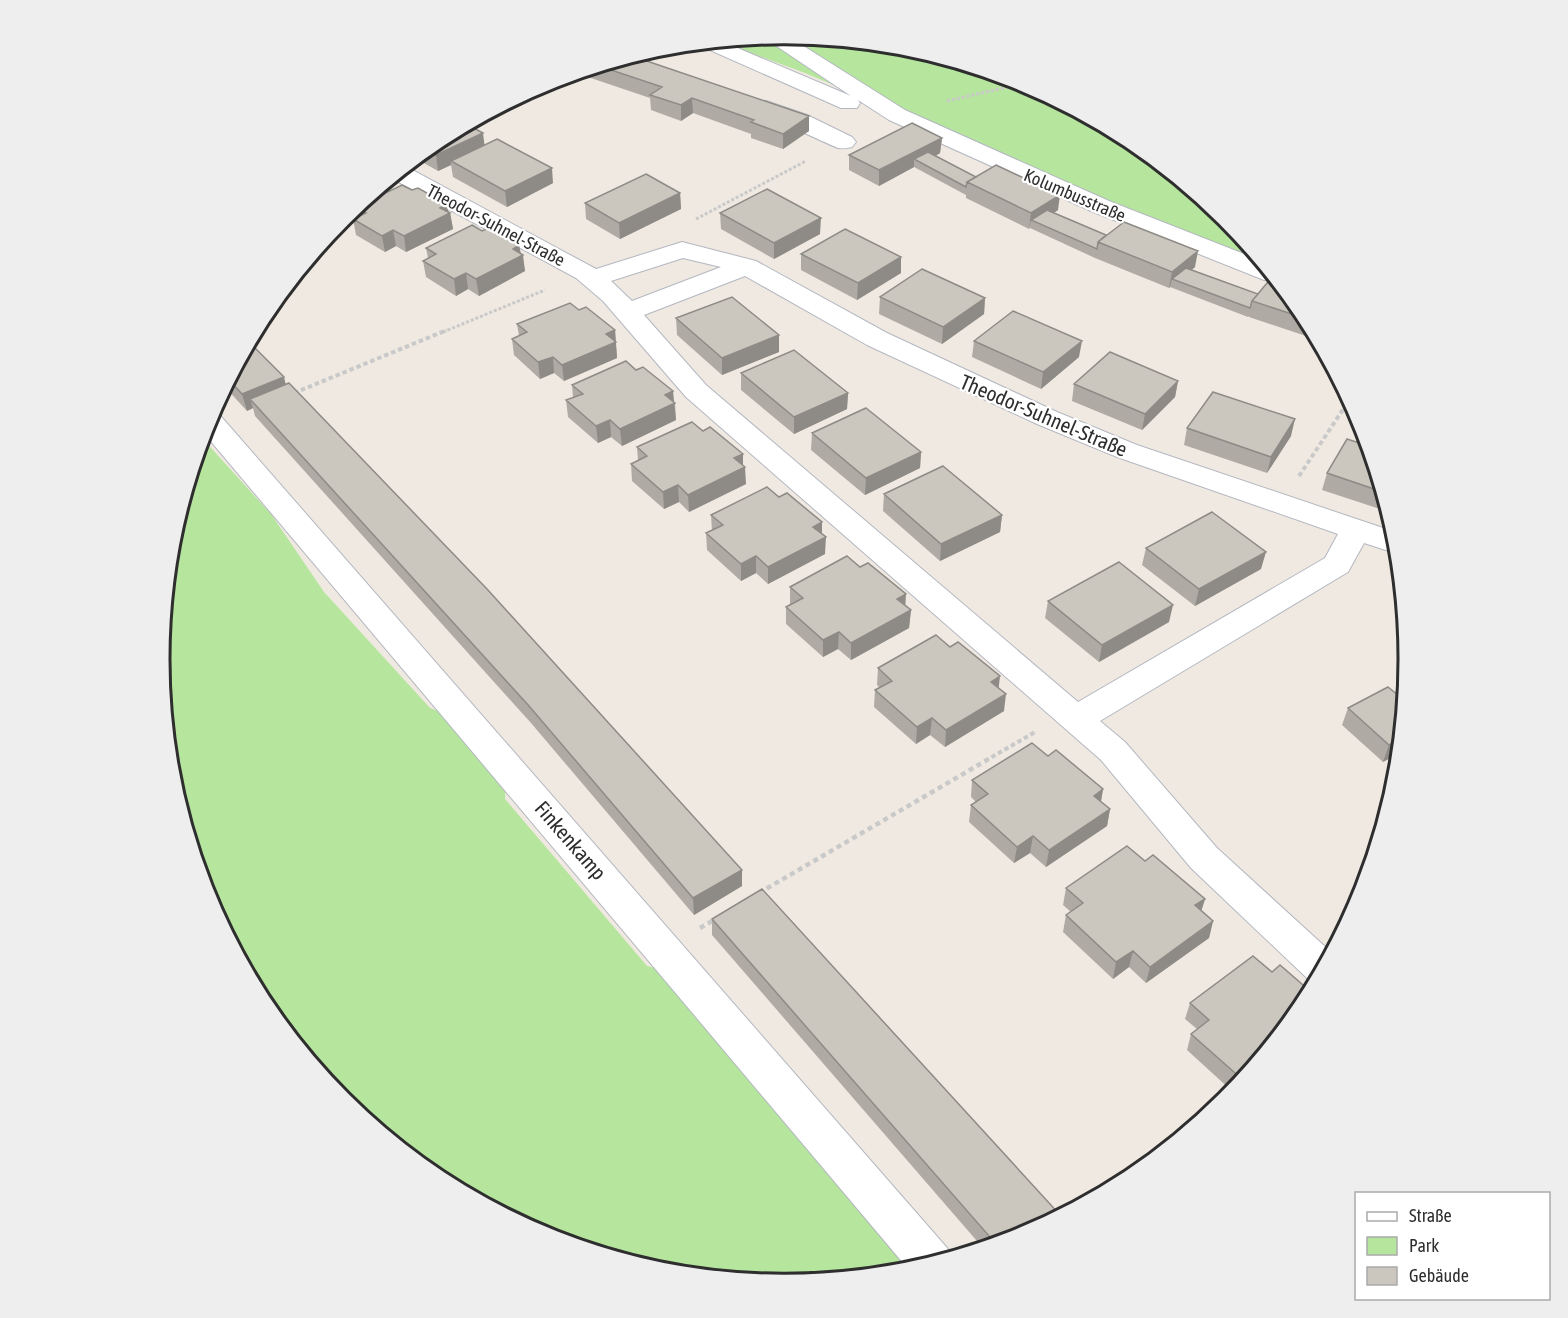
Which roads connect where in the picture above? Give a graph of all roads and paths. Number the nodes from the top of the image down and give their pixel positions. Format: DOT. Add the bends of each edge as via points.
graph roads {
  1 [pos="787,45"];
  2 [pos="721,48"];
  3 [pos="1006,87"];
  4 [pos="960,98"];
  5 [pos="744,101"];
  6 [pos="889,110"];
  7 [pos="844,142"];
  8 [pos="405,176"];
  9 [pos="682,250"];
  10 [pos="747,266"];
  11 [pos="1258,269"];
  12 [pos="589,276"];
  13 [pos="627,312"];
  14 [pos="290,394"];
  15 [pos="1344,408"];
  16 [pos="216,428"];
  17 [pos="1281,506"];
  18 [pos="1355,531"];
  19 [pos="1386,541"];
  20 [pos="1073,715"];
  21 [pos="756,896"];
  22 [pos="715,919"];
  23 [pos="664,949"];
  24 [pos="1317,964"];
  25 [pos="925,1256"];
  1 -- 6 [label="street, Kolumbusstraße"];
  2 -- 6 [label="street, Kolumbusstraße" via="836,99 863,108"];
  3 -- 4 [label="path"];
  5 -- 7 [label="street" via="800,120"];
  6 -- 11 [label="street, Kolumbusstraße" via="1100,206"];
  7 -- 9 [label="path" via="684,225 679,232"];
  8 -- 12 [label="street, Theodor-Suhnel-Straße"];
  9 -- 10 [label="street, Theodor-Suhnel-Straße"];
  9 -- 12 [label="street"];
  10 -- 13 [label="street"];
  10 -- 17 [label="street, Theodor-Suhnel-Straße" via="877,339 997,396 1127,451"];
  12 -- 13 [label="street, Theodor-Suhnel-Straße"];
  12 -- 14 [label="path"];
  13 -- 20 [label="street, Theodor-Suhnel-Straße" via="696,391"];
  15 -- 17 [label="path"];
  16 -- 23 [label="street, Finkenkamp"];
  17 -- 18 [label="street, Theodor-Suhnel-Straße"];
  18 -- 19 [label="street, Theodor-Suhnel-Straße"];
  18 -- 20 [label="street" via="1337,565"];
  20 -- 21 [label="path"];
  20 -- 24 [label="street, Theodor-Suhnel-Straße" via="1113,751 1203,858"];
  22 -- 23 [label="path"];
  23 -- 25 [label="street, Finkenkamp"];
}
